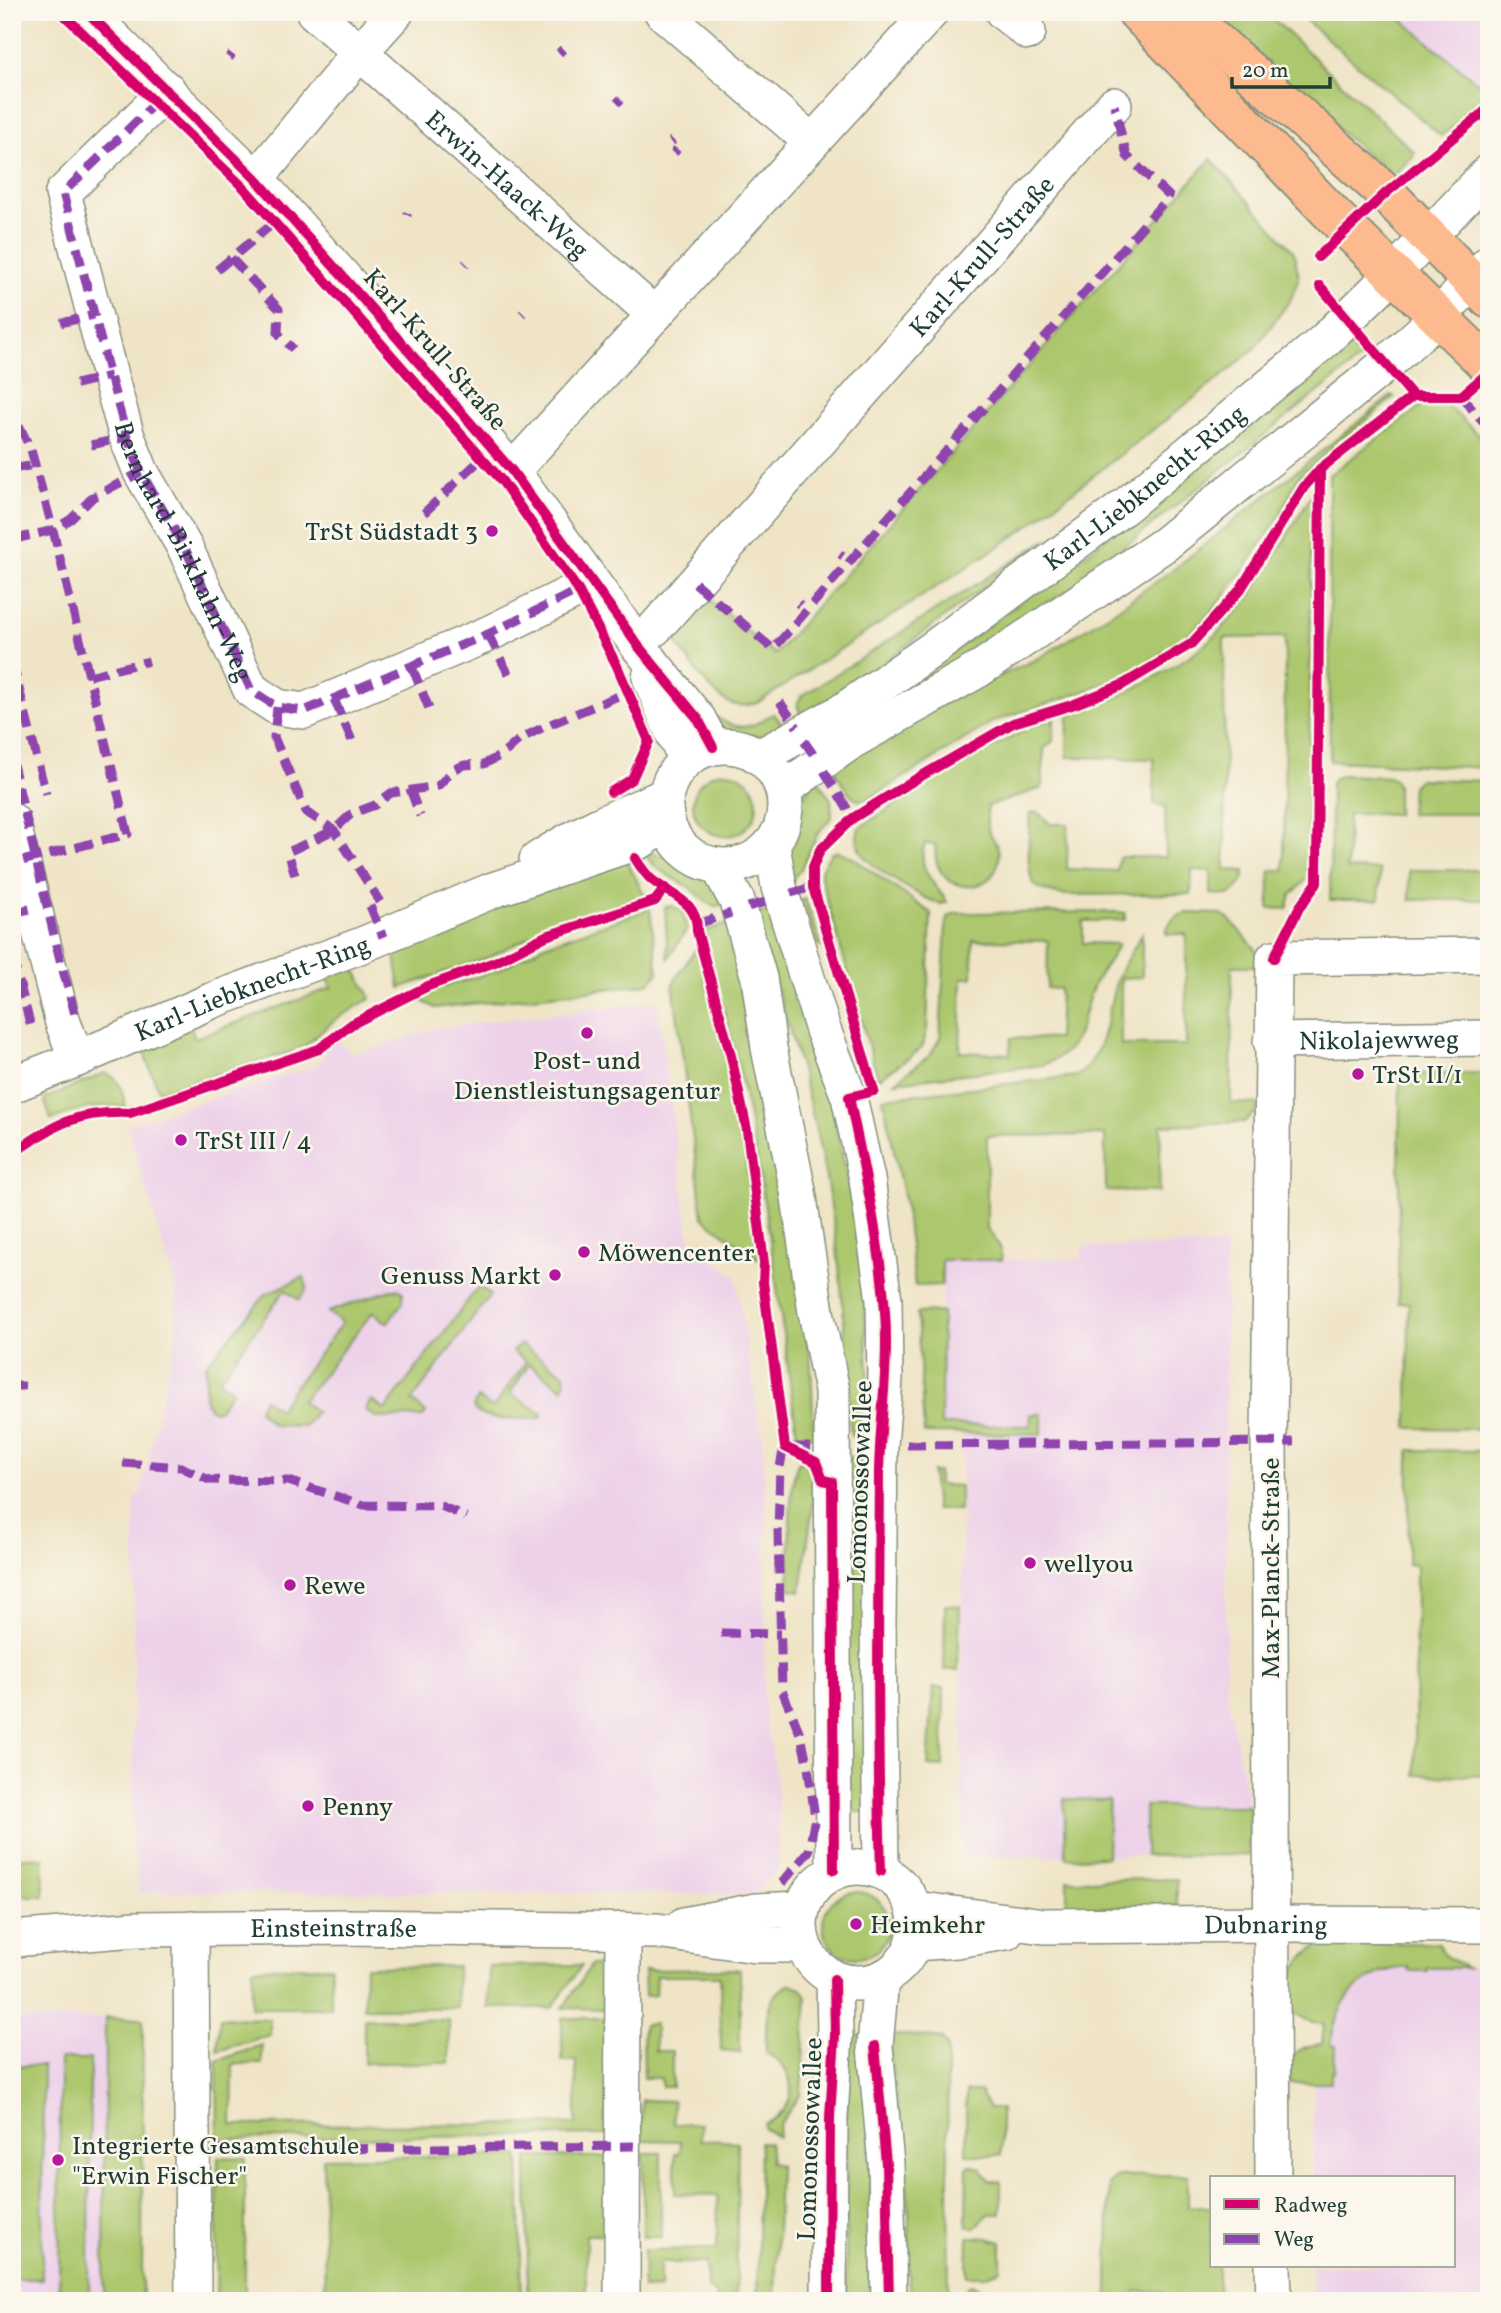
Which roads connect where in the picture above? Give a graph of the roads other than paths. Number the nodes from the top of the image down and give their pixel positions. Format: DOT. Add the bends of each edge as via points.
graph roads {
  1 [pos="87,12"];
  2 [pos="314,12"];
  3 [pos="396,12"];
  4 [pos="662,12"];
  5 [pos="931,12"];
  6 [pos="1137,12"];
  7 [pos="1183,12"];
  8 [pos="360,52"];
  9 [pos="168,90"];
  10 [pos="1114,105"];
  11 [pos="813,142"];
  12 [pos="1489,172"];
  13 [pos="256,178"];
  14 [pos="1429,237"];
  15 [pos="1394,273"];
  16 [pos="1483,281"];
  17 [pos="655,315"];
  18 [pos="1439,317"];
  19 [pos="1489,366"];
  20 [pos="512,471"];
  21 [pos="592,583"];
  22 [pos="647,638"];
  23 [pos="698,754"];
  24 [pos="761,757"];
  25 [pos="784,789"];
  26 [pos="665,796"];
  27 [pos="12,821"];
  28 [pos="670,831"];
  29 [pos="772,845"];
  30 [pos="718,866"];
  31 [pos="493,890"];
  32 [pos="1489,956"];
  33 [pos="1489,1038"];
  34 [pos="1272,1041"];
  35 [pos="77,1059"];
  36 [pos="12,1085"];
  37 [pos="834,1870"];
  38 [pos="881,1871"];
  39 [pos="801,1909"];
  40 [pos="1272,1924"];
  41 [pos="1489,1925"];
  42 [pos="914,1926"];
  43 [pos="191,1927"];
  44 [pos="640,1931"];
  45 [pos="12,1938"];
  46 [pos="802,1945"];
  47 [pos="834,1979"];
  48 [pos="881,1979"];
  49 [pos="1273,2176"];
  50 [pos="1273,2268"];
  51 [pos="193,2301"];
  52 [pos="622,2301"];
  53 [pos="829,2301"];
  54 [pos="889,2301"];
  55 [pos="1274,2301"];
  1 -- 9 [label="street, Karl-Krull-Straße"];
  2 -- 8 [label="street, Erwin-Haack-Weg"];
  3 -- 8 [label="street"];
  4 -- 11 [label="street"];
  5 -- 11 [label="street, Karl-Krull-Straße"];
  6 -- 15 [label="main road"];
  7 -- 14 [label="main road"];
  8 -- 13 [label="street"];
  8 -- 17 [label="street, Erwin-Haack-Weg"];
  9 -- 13 [label="street, Karl-Krull-Straße"];
  9 -- 21 [label="street, Bernhard-Birkhahn-Weg" via="63,192 127,437 251,690 277,707 304,711 488,634"];
  10 -- 22 [label="street, Karl-Krull-Straße"];
  11 -- 17 [label="street, Karl-Krull-Straße"];
  12 -- 14 [label="street, Karl-Liebknecht-Ring"];
  13 -- 20 [label="street, Karl-Krull-Straße"];
  14 -- 15 [label="street, Karl-Liebknecht-Ring"];
  14 -- 16 [label="main road"];
  15 -- 18 [label="main road"];
  15 -- 24 [label="street, Karl-Liebknecht-Ring" via="1324,341 1124,508 843,711"];
  16 -- 18 [label="street, Karl-Liebknecht-Ring"];
  17 -- 20 [label="street, Karl-Krull-Straße"];
  18 -- 19 [label="main road"];
  18 -- 25 [label="street, Karl-Liebknecht-Ring" via="1165,544 978,670 852,741"];
  20 -- 21 [label="street, Karl-Krull-Straße"];
  21 -- 22 [label="street, Karl-Krull-Straße"];
  22 -- 23 [label="street, Karl-Krull-Straße" via="698,719"];
  23 -- 24 [label="street" via="738,747"];
  23 -- 26 [label="street" via="668,784"];
  24 -- 25 [label="street"];
  25 -- 29 [label="street" via="782,828"];
  26 -- 28 [label="street"];
  26 -- 31 [label="street, Karl-Liebknecht-Ring" via="560,845"];
  27 -- 35 [label="street" via="63,1023"];
  28 -- 30 [label="street" via="690,854"];
  28 -- 31 [label="street, Karl-Liebknecht-Ring" via="657,830 640,841"];
  29 -- 30 [label="street" via="748,862"];
  29 -- 38 [label="street, Lomonossowallee" via="779,887 849,1097 867,1179 884,1300 878,1623"];
  30 -- 37 [label="street, Lomonossowallee" via="737,901 759,978 832,1391"];
  31 -- 35 [label="street, Karl-Liebknecht-Ring" via="362,945 211,1000"];
  32 -- 34 [label="street, Max-Planck-Straße" via="1274,958"];
  33 -- 34 [label="street, Nikolajewweg"];
  34 -- 40 [label="street, Max-Planck-Straße"];
  35 -- 36 [label="street, Karl-Liebknecht-Ring"];
  37 -- 38 [label="street" via="866,1866"];
  37 -- 39 [label="street" via="818,1881"];
  38 -- 42 [label="street" via="897,1880 908,1894"];
  39 -- 44 [label="street, Einsteinstraße" via="756,1911"];
  39 -- 46 [label="street"];
  40 -- 41 [label="street, Dubnaring"];
  40 -- 42 [label="street, Dubnaring" via="1044,1926 957,1940"];
  40 -- 49 [label="street, Max-Planck-Straße"];
  42 -- 48 [label="street" via="906,1958"];
  43 -- 44 [label="street, Einsteinstraße"];
  43 -- 45 [label="street, Einsteinstraße"];
  43 -- 51 [label="street"];
  44 -- 46 [label="street, Einsteinstraße" via="756,1945"];
  44 -- 52 [label="street"];
  46 -- 47 [label="street" via="821,1971"];
  47 -- 48 [label="street" via="849,1983"];
  47 -- 53 [label="street, Lomonossowallee"];
  48 -- 54 [label="street" via="876,2046 886,2164"];
  50 -- 55 [label="street"];
}
